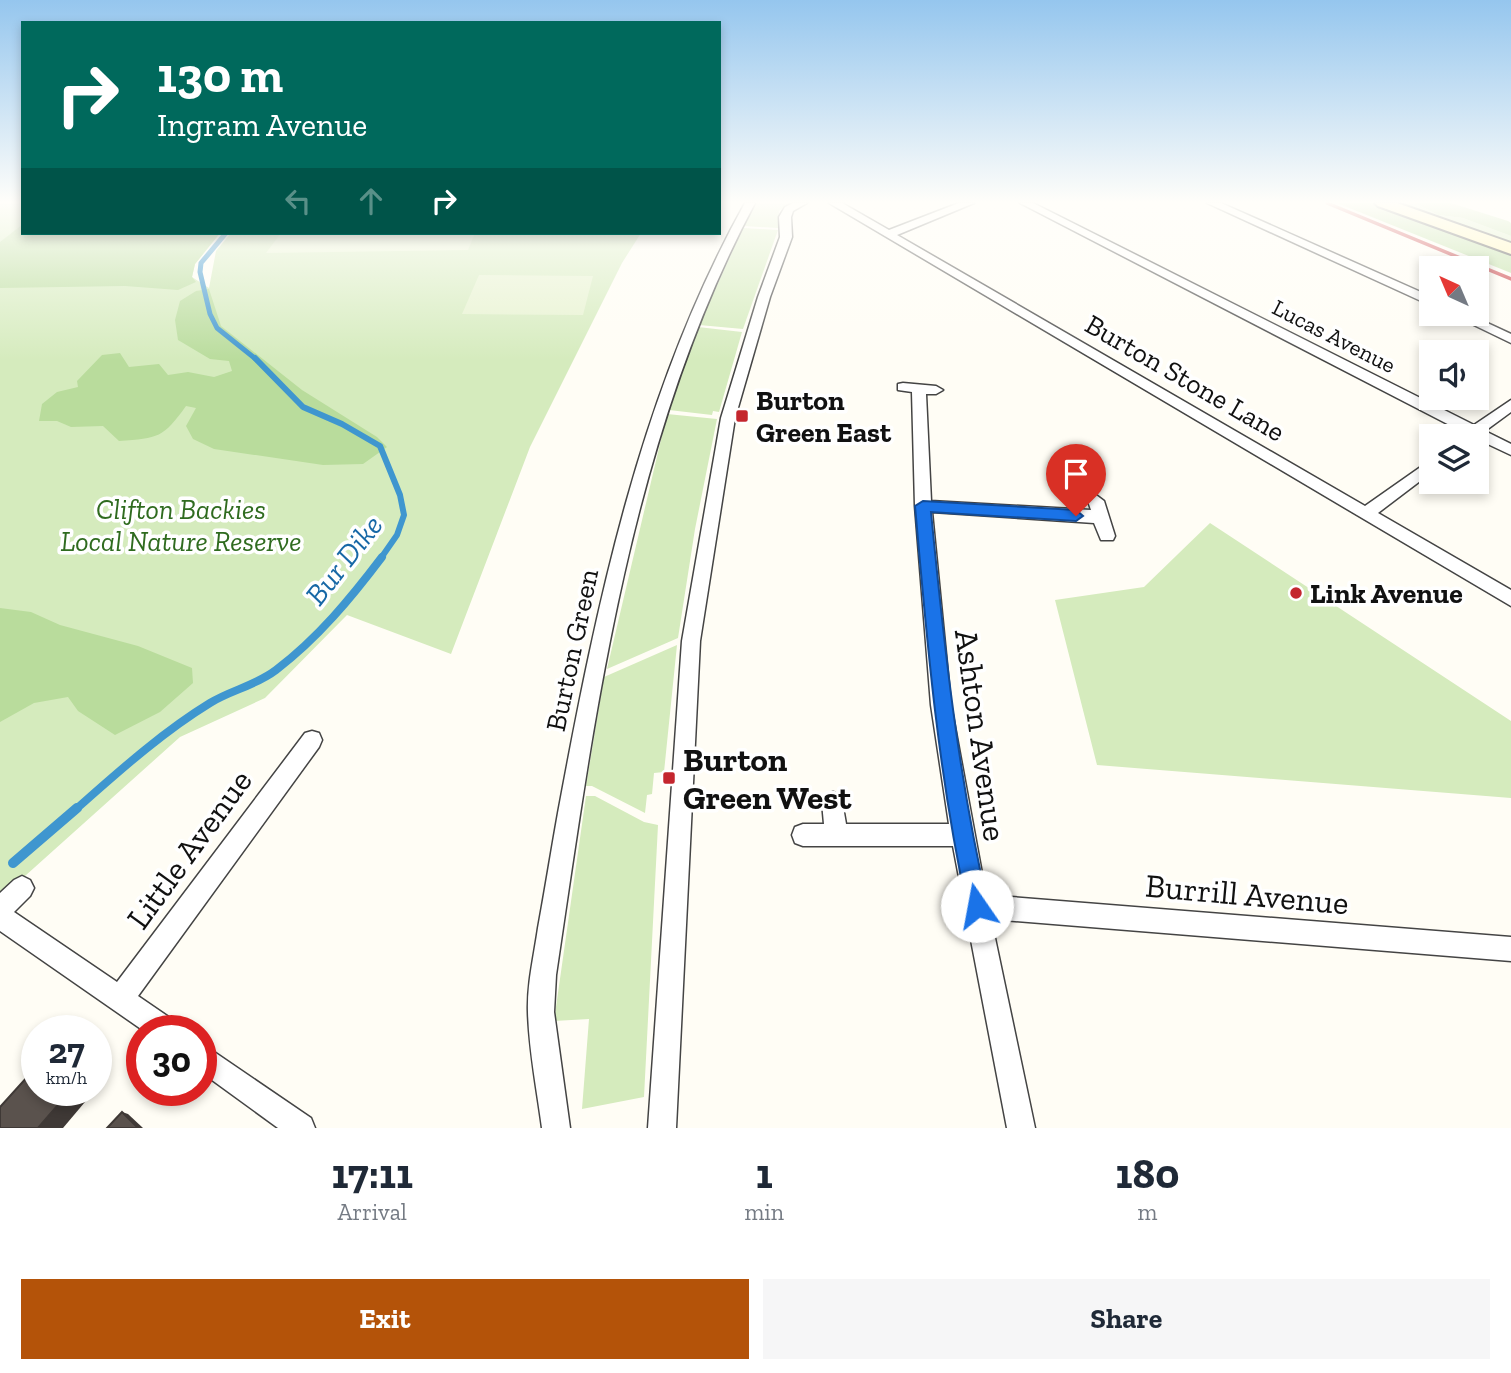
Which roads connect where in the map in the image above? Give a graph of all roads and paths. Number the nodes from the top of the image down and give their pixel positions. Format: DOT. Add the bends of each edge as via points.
graph roads {
  1 [pos="725,256"];
  2 [pos="779,256"];
  3 [pos="922,256"];
  4 [pos="1128,256"];
  5 [pos="1329,256"];
  6 [pos="1419,296"];
  7 [pos="1483,326"];
  8 [pos="1511,339"];
  9 [pos="919,388"];
  10 [pos="1511,405"];
  11 [pos="1454,424"];
  12 [pos="1484,424"];
  13 [pos="1489,441"];
  14 [pos="1511,450"];
  15 [pos="1419,474"];
  16 [pos="923,506"];
  17 [pos="1366,514"];
  18 [pos="1107,536"];
  19 [pos="1511,599"];
  20 [pos="312,740"];
  21 [pos="833,802"];
  22 [pos="803,835"];
  23 [pos="836,835"];
  24 [pos="962,835"];
  25 [pos="22,888"];
  26 [pos="977,906"];
  27 [pos="0,909"];
  28 [pos="0,918"];
  29 [pos="1511,948"];
  30 [pos="121,998"];
  31 [pos="145,1015"];
  32 [pos="217,1068"];
  33 [pos="301,1128"];
  34 [pos="556,1128"];
  35 [pos="662,1128"];
  36 [pos="1021,1128"];
  1 -- 34 [label="street, Burton Green" via="691,325 658,411 594,673 543,975 541,1012"];
  2 -- 35 [label="street" via="728,418 693,628"];
  3 -- 17 [label="street, Burton Stone Lane"];
  4 -- 11 [label="street, Lucas Avenue"];
  5 -- 6 [label="street"];
  7 -- 8 [label="street"];
  9 -- 16 [label="street, Ashton Avenue"];
  10 -- 12 [label="street"];
  13 -- 14 [label="street, Lucas Avenue"];
  15 -- 17 [label="street"];
  16 -- 18 [label="street" via="1099,509"];
  16 -- 24 [label="street, Ashton Avenue" via="941,705"];
  17 -- 19 [label="street, Burton Stone Lane"];
  20 -- 30 [label="street, Little Avenue"];
  21 -- 23 [label="street"];
  22 -- 23 [label="street"];
  23 -- 24 [label="street"];
  24 -- 26 [label="street, Ashton Avenue"];
  25 -- 27 [label="street"];
  26 -- 29 [label="street, Burrill Avenue"];
  26 -- 36 [label="street, Ashton Avenue"];
  28 -- 30 [label="street"];
  30 -- 31 [label="street"];
  32 -- 33 [label="street"];
}
